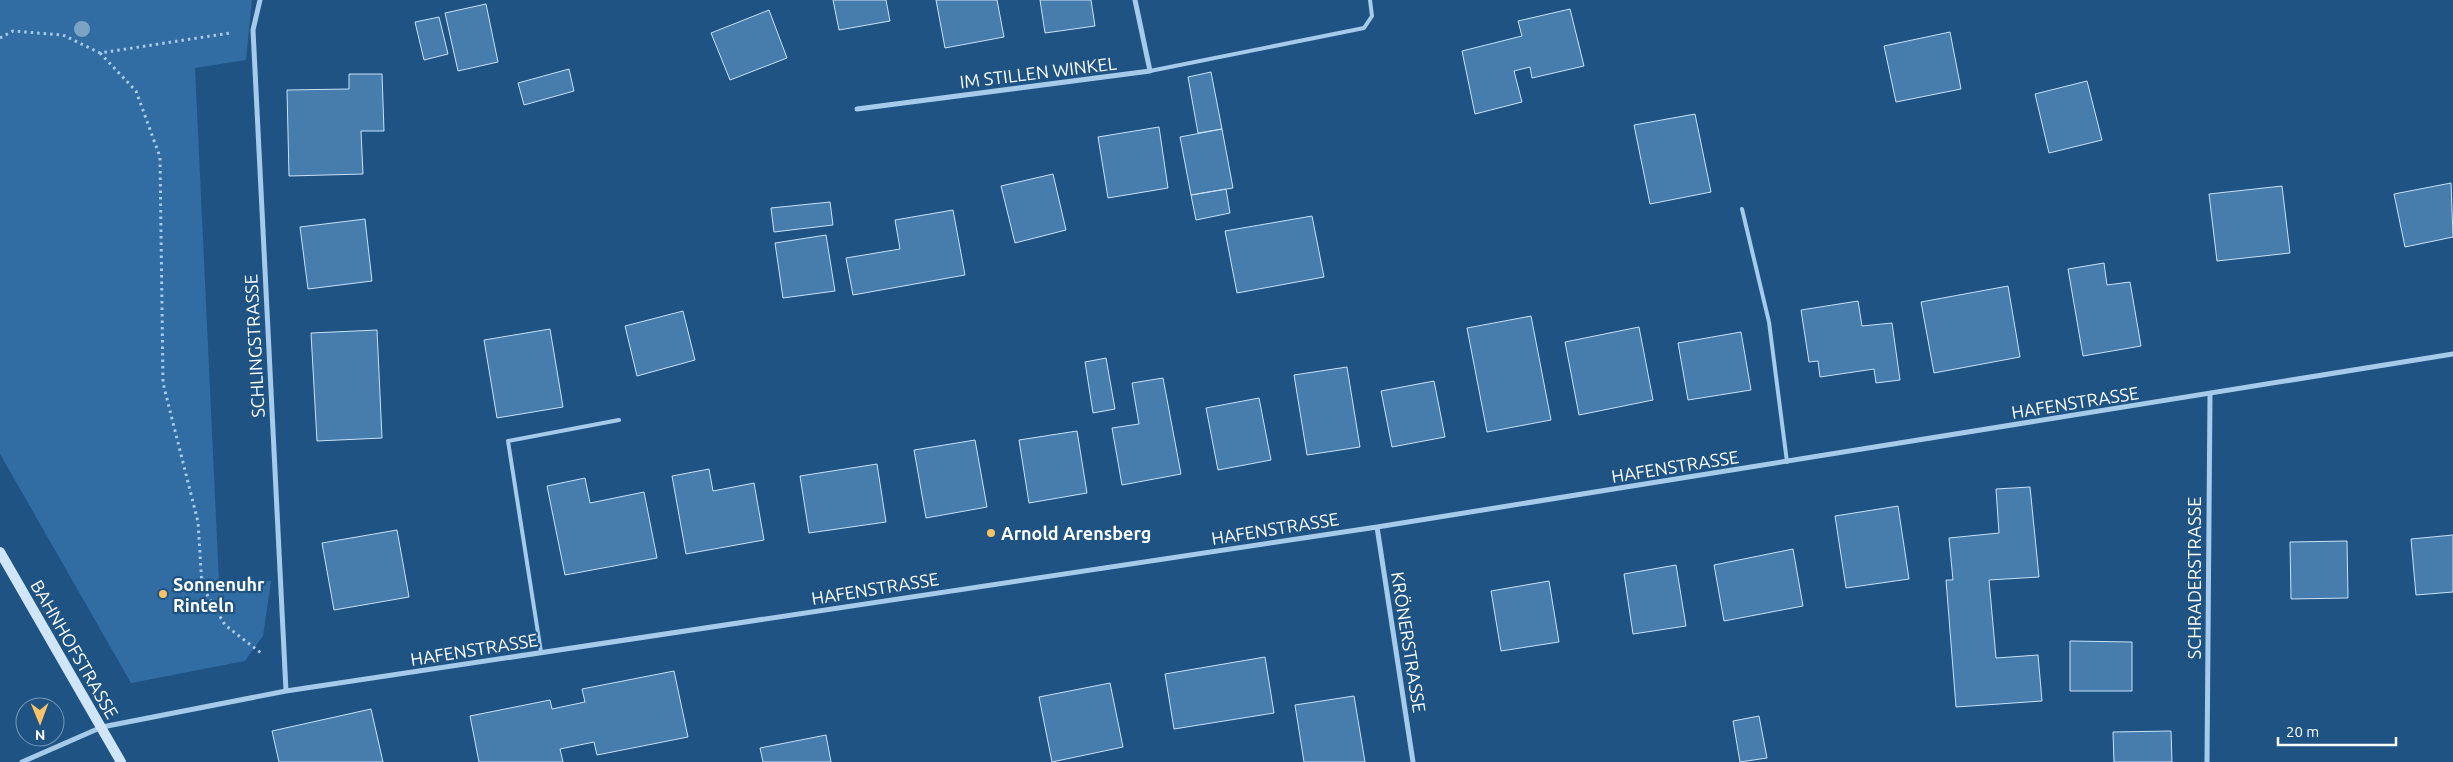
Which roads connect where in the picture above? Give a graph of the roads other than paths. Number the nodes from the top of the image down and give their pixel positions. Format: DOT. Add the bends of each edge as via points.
graph roads {
  1 [pos="260,0"];
  2 [pos="1135,0"];
  3 [pos="1370,0"];
  4 [pos="1150,71"];
  5 [pos="857,109"];
  6 [pos="1742,209"];
  7 [pos="2453,354"];
  8 [pos="2210,395"];
  9 [pos="619,420"];
  10 [pos="1787,462"];
  11 [pos="1377,527"];
  12 [pos="0,552"];
  13 [pos="541,652"];
  14 [pos="286,691"];
  15 [pos="102,727"];
  16 [pos="22,762"];
  17 [pos="121,762"];
  18 [pos="1414,762"];
  19 [pos="2207,762"];
  1 -- 14 [label="street, SCHLINGSTRASSE" via="253,30"];
  2 -- 4 [label="street"];
  3 -- 4 [label="lane" via="1372,16 1364,28"];
  4 -- 5 [label="street, IM STILLEN WINKEL"];
  6 -- 10 [label="lane" via="1768,322"];
  7 -- 8 [label="street, HAFENSTRASSE"];
  8 -- 10 [label="street, HAFENSTRASSE"];
  8 -- 19 [label="street, SCHRADERSTRASSE"];
  9 -- 13 [label="lane" via="508,441"];
  10 -- 11 [label="street, HAFENSTRASSE"];
  11 -- 13 [label="street, HAFENSTRASSE"];
  11 -- 18 [label="street, KRÖNERSTRASSE"];
  12 -- 15 [label="main road, BAHNHOFSTRASSE"];
  13 -- 14 [label="street, HAFENSTRASSE"];
  14 -- 15 [label="street, HAFENSTRASSE"];
  15 -- 16 [label="street, HAFENSTRASSE"];
  15 -- 17 [label="main road, BAHNHOFSTRASSE"];
}
